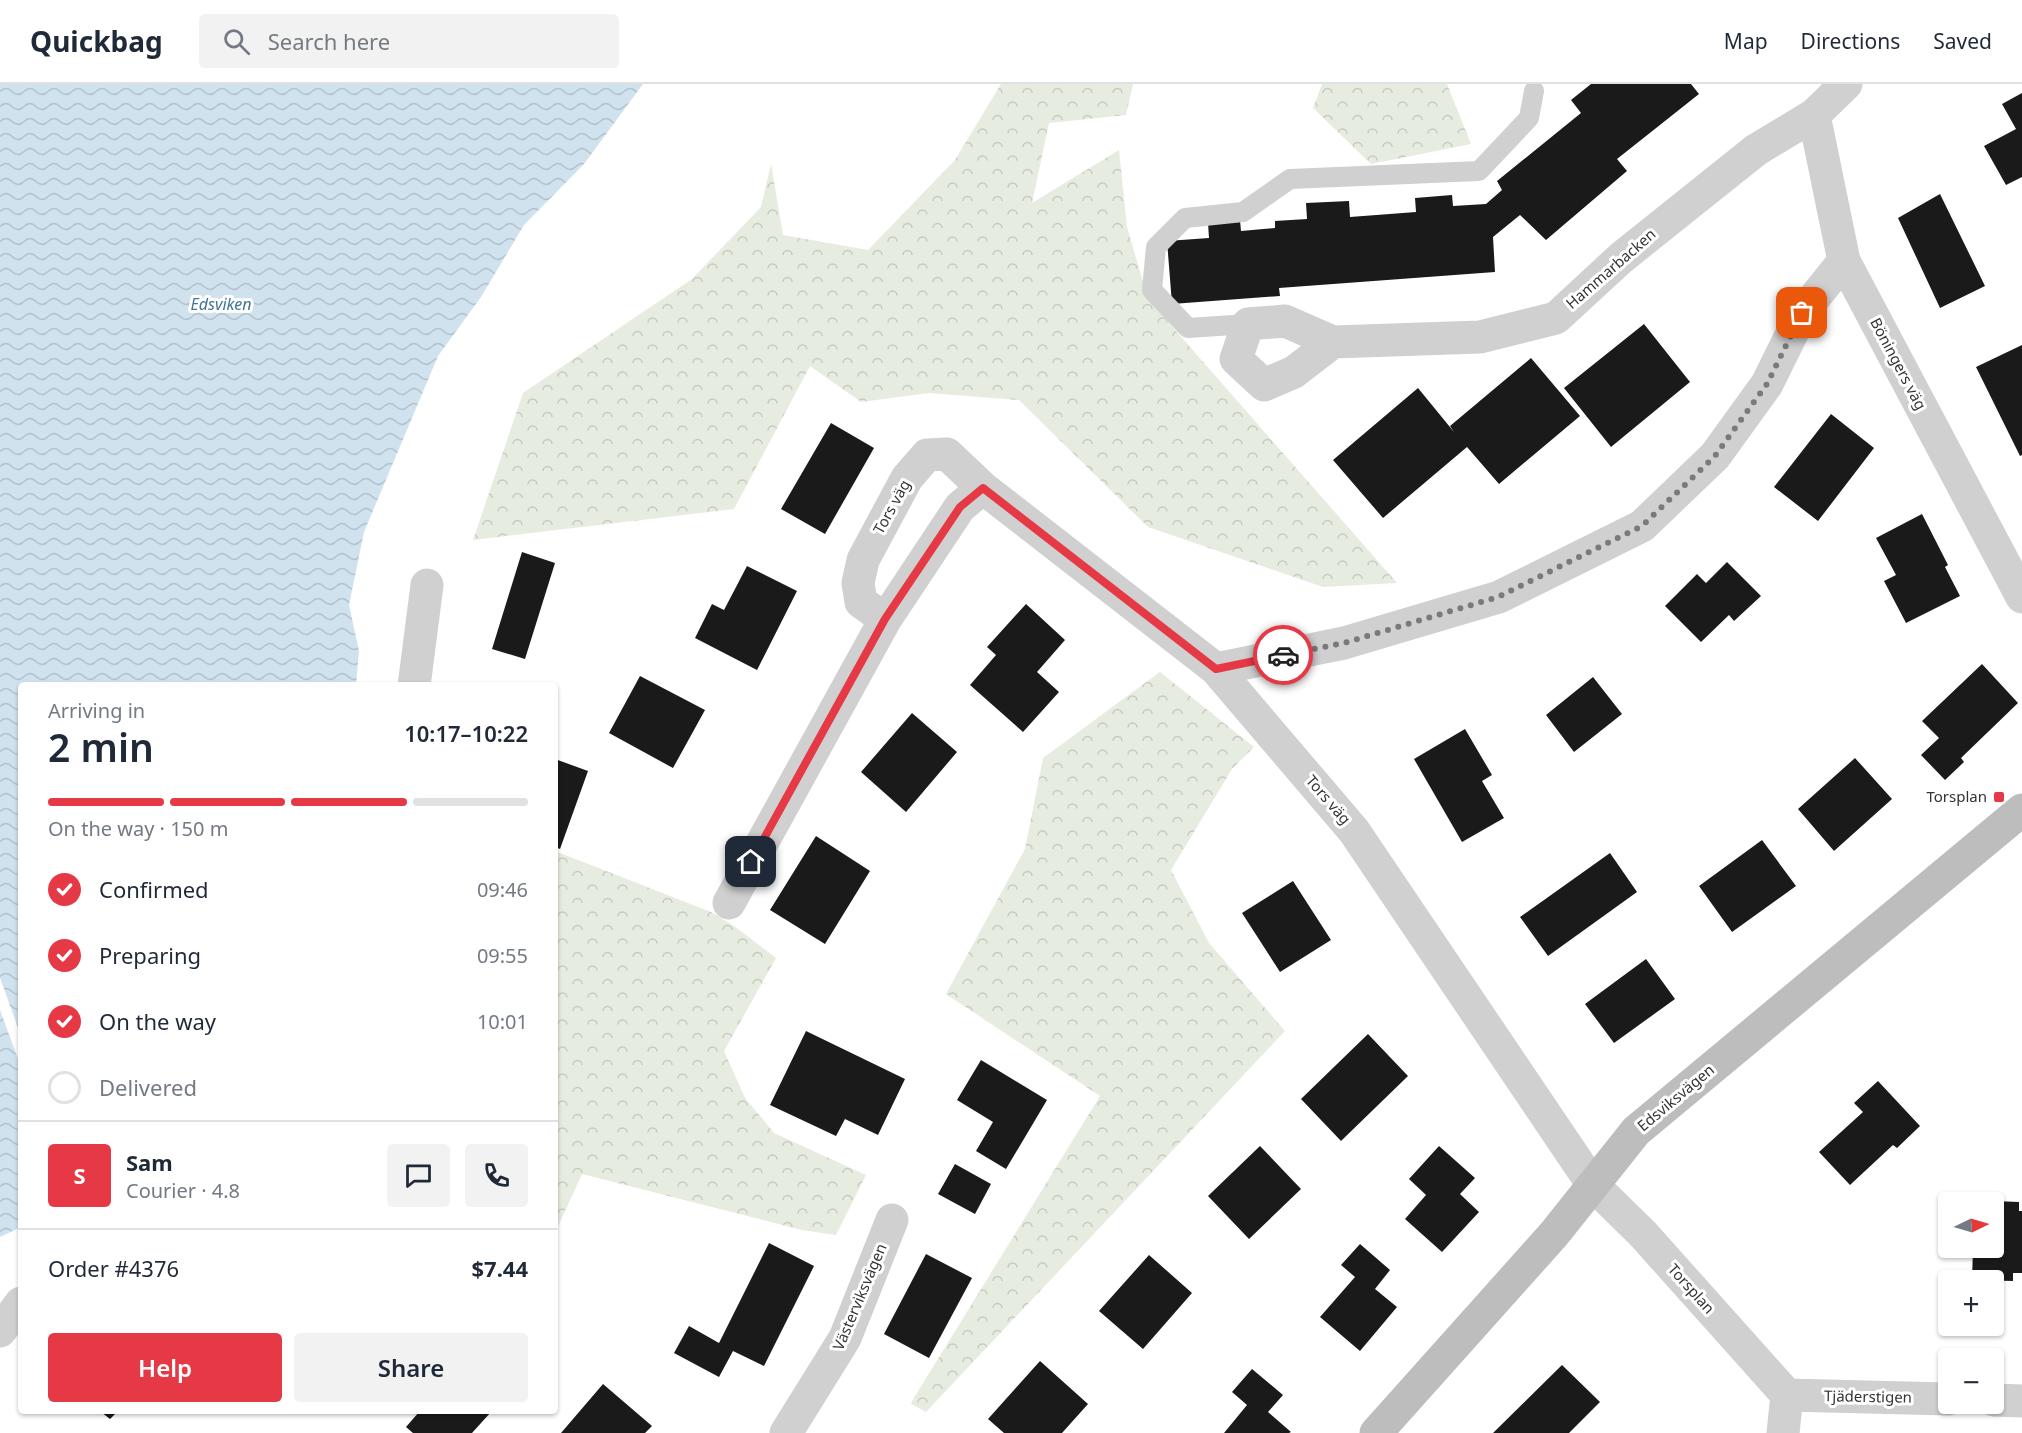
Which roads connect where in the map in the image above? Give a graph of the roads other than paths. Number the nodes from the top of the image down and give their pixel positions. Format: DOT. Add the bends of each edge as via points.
graph roads {
  1 [pos="1846,84"];
  2 [pos="1534,91"];
  3 [pos="1814,115"];
  4 [pos="1844,261"];
  5 [pos="1248,324"];
  6 [pos="1333,342"];
  7 [pos="983,488"];
  8 [pos="427,585"];
  9 [pos="2022,597"];
  10 [pos="885,619"];
  11 [pos="1216,669"];
  12 [pos="415,682"];
  13 [pos="2022,810"];
  14 [pos="729,903"];
  15 [pos="1593,1185"];
  16 [pos="892,1220"];
  17 [pos="18,1307"];
  18 [pos="0,1331"];
  19 [pos="1787,1395"];
  20 [pos="1938,1399"];
  21 [pos="2004,1400"];
  22 [pos="2022,1401"];
  23 [pos="786,1433"];
  24 [pos="1376,1433"];
  25 [pos="1783,1433"];
  1 -- 3 [label="street, Hammarbacken"];
  2 -- 5 [label="lane" via="1529,118 1479,171 1290,179 1243,212 1185,218 1156,247 1152,290 1188,328"];
  3 -- 4 [label="street, Böningers väg"];
  3 -- 6 [label="street, Hammarbacken" via="1756,150 1621,258 1556,318 1480,337"];
  4 -- 9 [label="street, Böningers väg"];
  4 -- 11 [label="street" via="1802,313 1767,384 1715,456 1642,526 1498,597 1344,643"];
  5 -- 6 [label="street, Hammarbacken" via="1285,321"];
  5 -- 6 [label="street" via="1236,359 1264,385 1294,372"];
  7 -- 10 [label="street" via="960,507"];
  7 -- 10 [label="street, Tors väg" via="947,454 927,455 907,478 863,560 858,583 861,602"];
  7 -- 11 [label="street, Tors väg"];
  8 -- 12 [label="street"];
  10 -- 14 [label="street"];
  11 -- 15 [label="street, Tors väg" via="1354,831"];
  13 -- 15 [label="street, Edsviksvägen" via="1636,1131"];
  15 -- 19 [label="street, Torsplan" via="1643,1234"];
  15 -- 24 [label="street, Edsviksvägen"];
  16 -- 23 [label="street, Västerviksvägen" via="846,1338"];
  17 -- 18 [label="street"];
  19 -- 20 [label="street, Tjäderstigen"];
  19 -- 25 [label="street"];
  21 -- 22 [label="street"];
}
